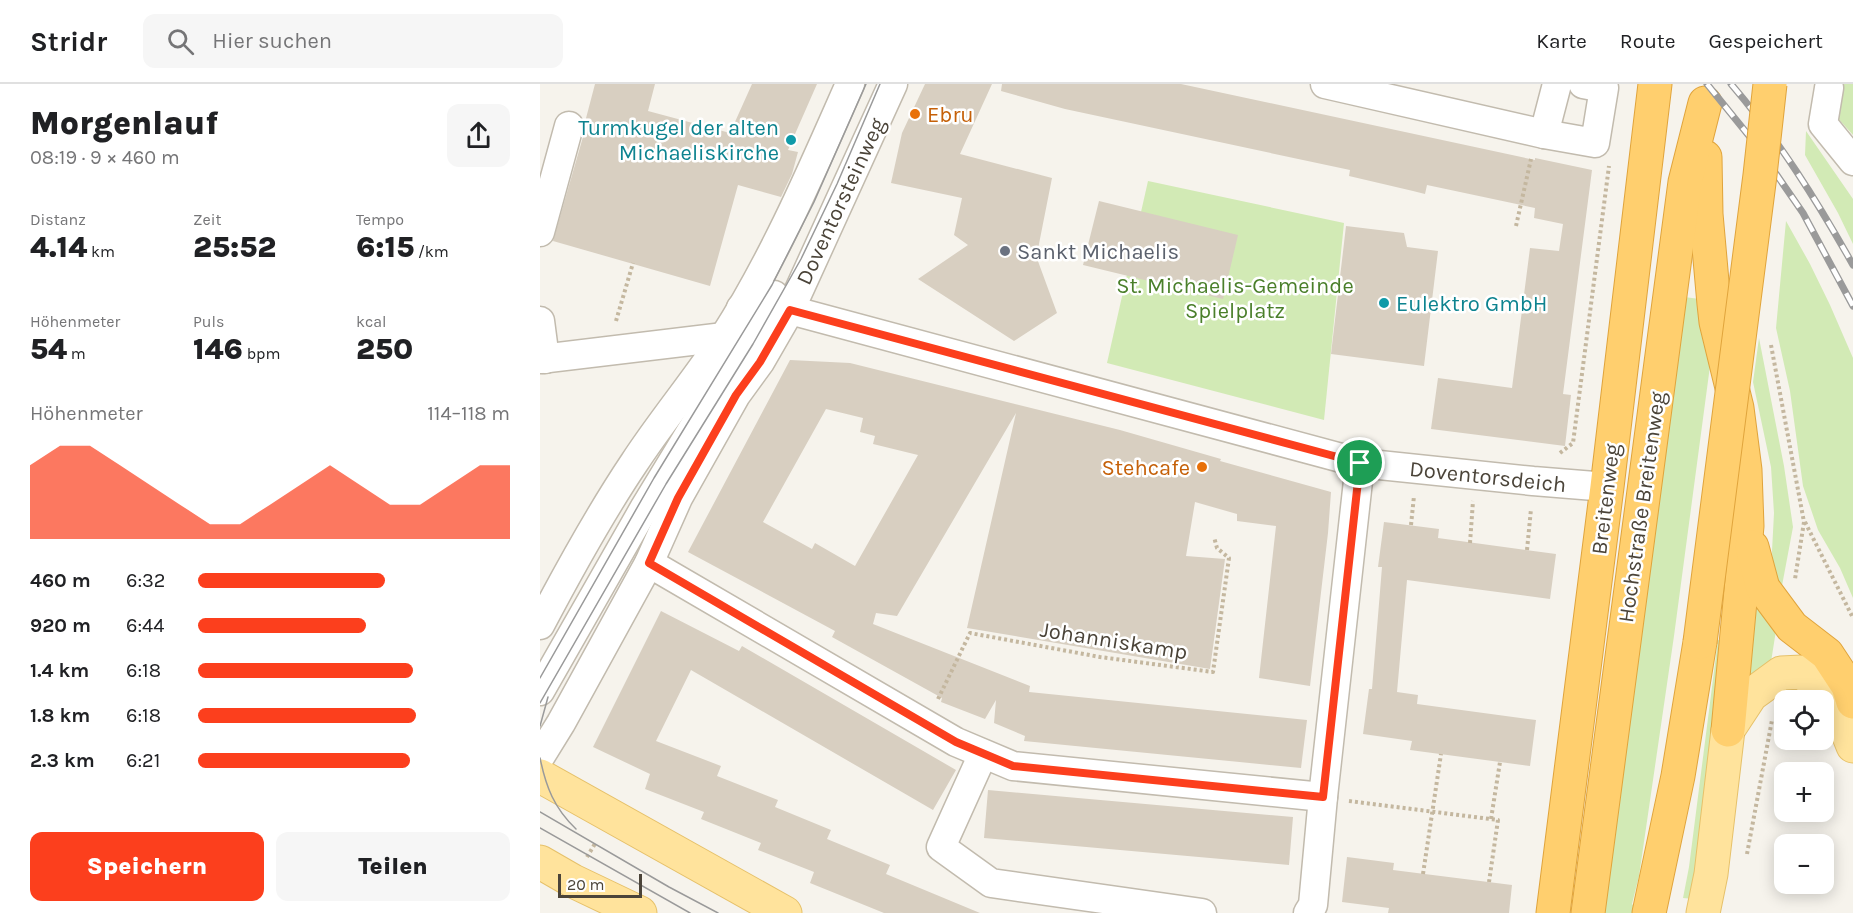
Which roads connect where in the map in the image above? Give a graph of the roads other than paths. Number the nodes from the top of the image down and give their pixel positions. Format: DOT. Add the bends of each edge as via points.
graph roads {
  1 [pos="850,84"];
  2 [pos="873,84"];
  3 [pos="893,84"];
  4 [pos="1325,84"];
  5 [pos="1557,84"];
  6 [pos="1583,84"];
  7 [pos="1655,84"];
  8 [pos="1770,84"];
  9 [pos="1829,88"];
  10 [pos="569,126"];
  11 [pos="1540,133"];
  12 [pos="1853,160"];
  13 [pos="540,232"];
  14 [pos="766,309"];
  15 [pos="540,321"];
  16 [pos="724,338"];
  17 [pos="543,359"];
  18 [pos="1360,463"];
  19 [pos="1607,487"];
  20 [pos="1747,526"];
  21 [pos="649,563"];
  22 [pos="540,625"];
  23 [pos="540,691"];
  24 [pos="1853,702"];
  25 [pos="1728,730"];
  26 [pos="1853,746"];
  27 [pos="983,754"];
  28 [pos="540,757"];
  29 [pos="540,776"];
  30 [pos="1323,797"];
  31 [pos="540,862"];
  32 [pos="640,913"];
  33 [pos="785,913"];
  34 [pos="1202,913"];
  35 [pos="1308,913"];
  36 [pos="1553,913"];
  37 [pos="1588,913"];
  38 [pos="1649,913"];
  39 [pos="1703,913"];
  1 -- 14 [label="street, Doventorsteinweg" via="759,278"];
  2 -- 14 [label="street" via="806,236"];
  3 -- 14 [label="street, Doventorsteinweg"];
  4 -- 11 [label="street"];
  5 -- 11 [label="street"];
  6 -- 11 [label="street" via="1604,88 1595,143"];
  7 -- 19 [label="highway, Breitenweg"];
  8 -- 38 [label="highway, bridge" via="1700,642 1678,776"];
  9 -- 12 [label="street" via="1823,124"];
  10 -- 13 [label="street"];
  14 -- 16 [label="street, Doventorsteinweg"];
  14 -- 18 [label="street, Doventorsdeich"];
  14 -- 21 [label="street, Doventorsteinweg" via="760,362 736,395 678,498"];
  14 -- 23 [label="street" via="656,489"];
  15 -- 17 [label="street"];
  16 -- 17 [label="street"];
  16 -- 22 [label="street, Doventorsteinweg" via="634,462 584,542"];
  18 -- 19 [label="street, Doventorsdeich"];
  18 -- 30 [label="street"];
  19 -- 36 [label="highway, Breitenweg"];
  20 -- 24 [label="highway" via="1762,588 1788,622 1827,654 1848,686"];
  20 -- 25 [label="highway"];
  20 -- 37 [label="highway, Hochstraße Breitenweg" via="1737,408 1716,322 1709,267 1705,103 1685,182"];
  21 -- 27 [label="street"];
  21 -- 28 [label="street, Doventorsteinweg"];
  25 -- 26 [label="main road" via="1751,695 1781,674 1803,672 1822,688"];
  25 -- 39 [label="main road"];
  27 -- 30 [label="street" via="1013,766"];
  27 -- 34 [label="street" via="941,847 991,883"];
  29 -- 33 [label="main road"];
  30 -- 35 [label="street" via="1313,905"];
  31 -- 32 [label="main road"];
}
